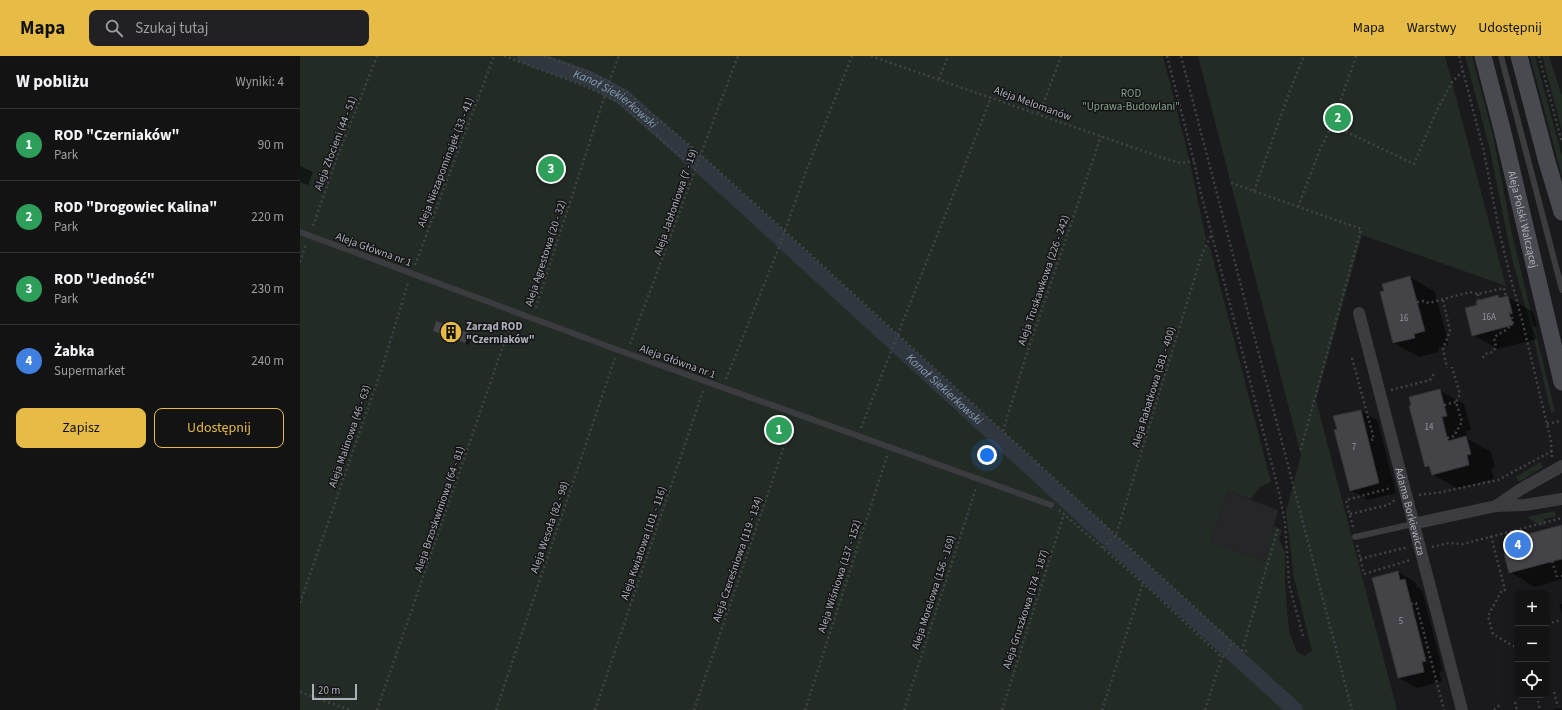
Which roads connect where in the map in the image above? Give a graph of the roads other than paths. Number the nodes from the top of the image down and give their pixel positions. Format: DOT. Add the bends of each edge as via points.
graph roads {
  1 [pos="1483,56"];
  2 [pos="1500,56"];
  3 [pos="1519,56"];
  4 [pos="1562,212"];
  5 [pos="300,232"];
  6 [pos="1562,290"];
  7 [pos="1359,313"];
  8 [pos="1562,382"];
  9 [pos="1562,466"];
  10 [pos="1562,499"];
  11 [pos="1051,505"];
  12 [pos="1496,506"];
  13 [pos="1414,524"];
  14 [pos="1355,537"];
  15 [pos="1462,710"];
  1 -- 8 [label="main road, Aleja Polski Walczącej"];
  2 -- 6 [label="lane"];
  3 -- 4 [label="main road" via="1546,162"];
  5 -- 11 [label="lane, Aleja Główna nr 1" via="706,382"];
  7 -- 13 [label="street, Adama Borkiewicza"];
  9 -- 12 [label="street" via="1520,489"];
  10 -- 12 [label="street" via="1525,505"];
  12 -- 13 [label="street"];
  13 -- 14 [label="lane"];
  13 -- 15 [label="street, Adama Borkiewicza"];
}
